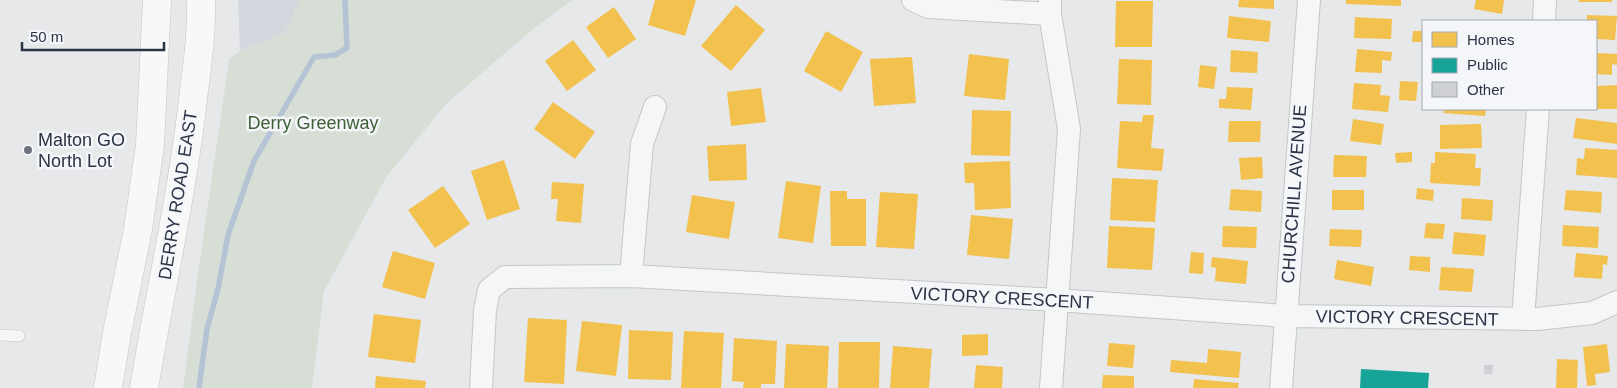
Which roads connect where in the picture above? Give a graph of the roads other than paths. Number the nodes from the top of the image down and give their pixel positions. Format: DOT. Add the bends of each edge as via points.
graph roads {
  1 [pos="157,0"];
  2 [pos="201,0"];
  3 [pos="913,0"];
  4 [pos="1308,0"];
  5 [pos="1545,0"];
  6 [pos="1050,7"];
  7 [pos="1544,20"];
  8 [pos="655,107"];
  9 [pos="1538,110"];
  10 [pos="631,276"];
  11 [pos="1056,300"];
  12 [pos="1617,302"];
  13 [pos="1285,316"];
  14 [pos="1523,319"];
  15 [pos="0,335"];
  16 [pos="19,336"];
  17 [pos="108,388"];
  18 [pos="144,388"];
  19 [pos="481,388"];
  20 [pos="1051,388"];
  21 [pos="1281,388"];
  1 -- 17 [label="main road, DERRY ROAD EAST" via="150,145"];
  2 -- 18 [label="main road, DERRY ROAD EAST" via="188,144"];
  3 -- 6 [label="street" via="928,7"];
  4 -- 13 [label="street, CHURCHILL AVENUE"];
  5 -- 7 [label="street"];
  6 -- 11 [label="street" via="1068,128"];
  8 -- 10 [label="street" via="642,144"];
  9 -- 14 [label="street"];
  10 -- 11 [label="street, VICTORY CRESCENT"];
  10 -- 19 [label="street, VICTORY CRESCENT" via="505,277 488,290"];
  11 -- 13 [label="street, VICTORY CRESCENT"];
  11 -- 20 [label="street"];
  12 -- 14 [label="street, VICTORY CRESCENT" via="1592,313"];
  13 -- 14 [label="street, VICTORY CRESCENT"];
  13 -- 21 [label="street, CHURCHILL AVENUE"];
  15 -- 16 [label="lane"];
}
